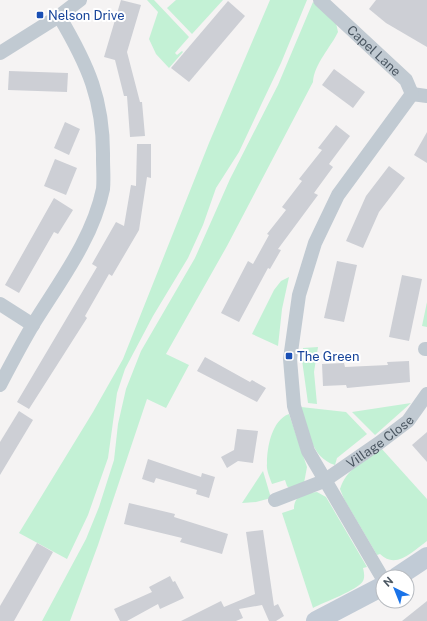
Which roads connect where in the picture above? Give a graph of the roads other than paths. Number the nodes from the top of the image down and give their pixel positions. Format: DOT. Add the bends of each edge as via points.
graph roads {
  1 [pos="80,0"];
  2 [pos="320,0"];
  3 [pos="59,16"];
  4 [pos="0,53"];
  5 [pos="412,94"];
  6 [pos="427,96"];
  7 [pos="0,304"];
  8 [pos="33,325"];
  9 [pos="0,385"];
  10 [pos="427,394"];
  11 [pos="324,481"];
  12 [pos="275,500"];
  13 [pos="427,556"];
  14 [pos="377,569"];
  15 [pos="408,569"];
  16 [pos="375,590"];
  17 [pos="316,621"];
  1 -- 3 [label="street"];
  2 -- 5 [label="street, Capel Lane" via="406,80"];
  3 -- 4 [label="street"];
  3 -- 8 [label="street" via="80,51 94,84 102,127 103,188 92,223 65,274"];
  5 -- 6 [label="street"];
  5 -- 11 [label="street" via="338,196 315,243 299,295 290,359 294,406 308,451"];
  7 -- 8 [label="street"];
  8 -- 9 [label="street"];
  10 -- 11 [label="street, Village Close" via="408,421"];
  11 -- 12 [label="street, Village Close"];
  11 -- 14 [label="street"];
  13 -- 15 [label="street"];
  16 -- 17 [label="street"];
}
